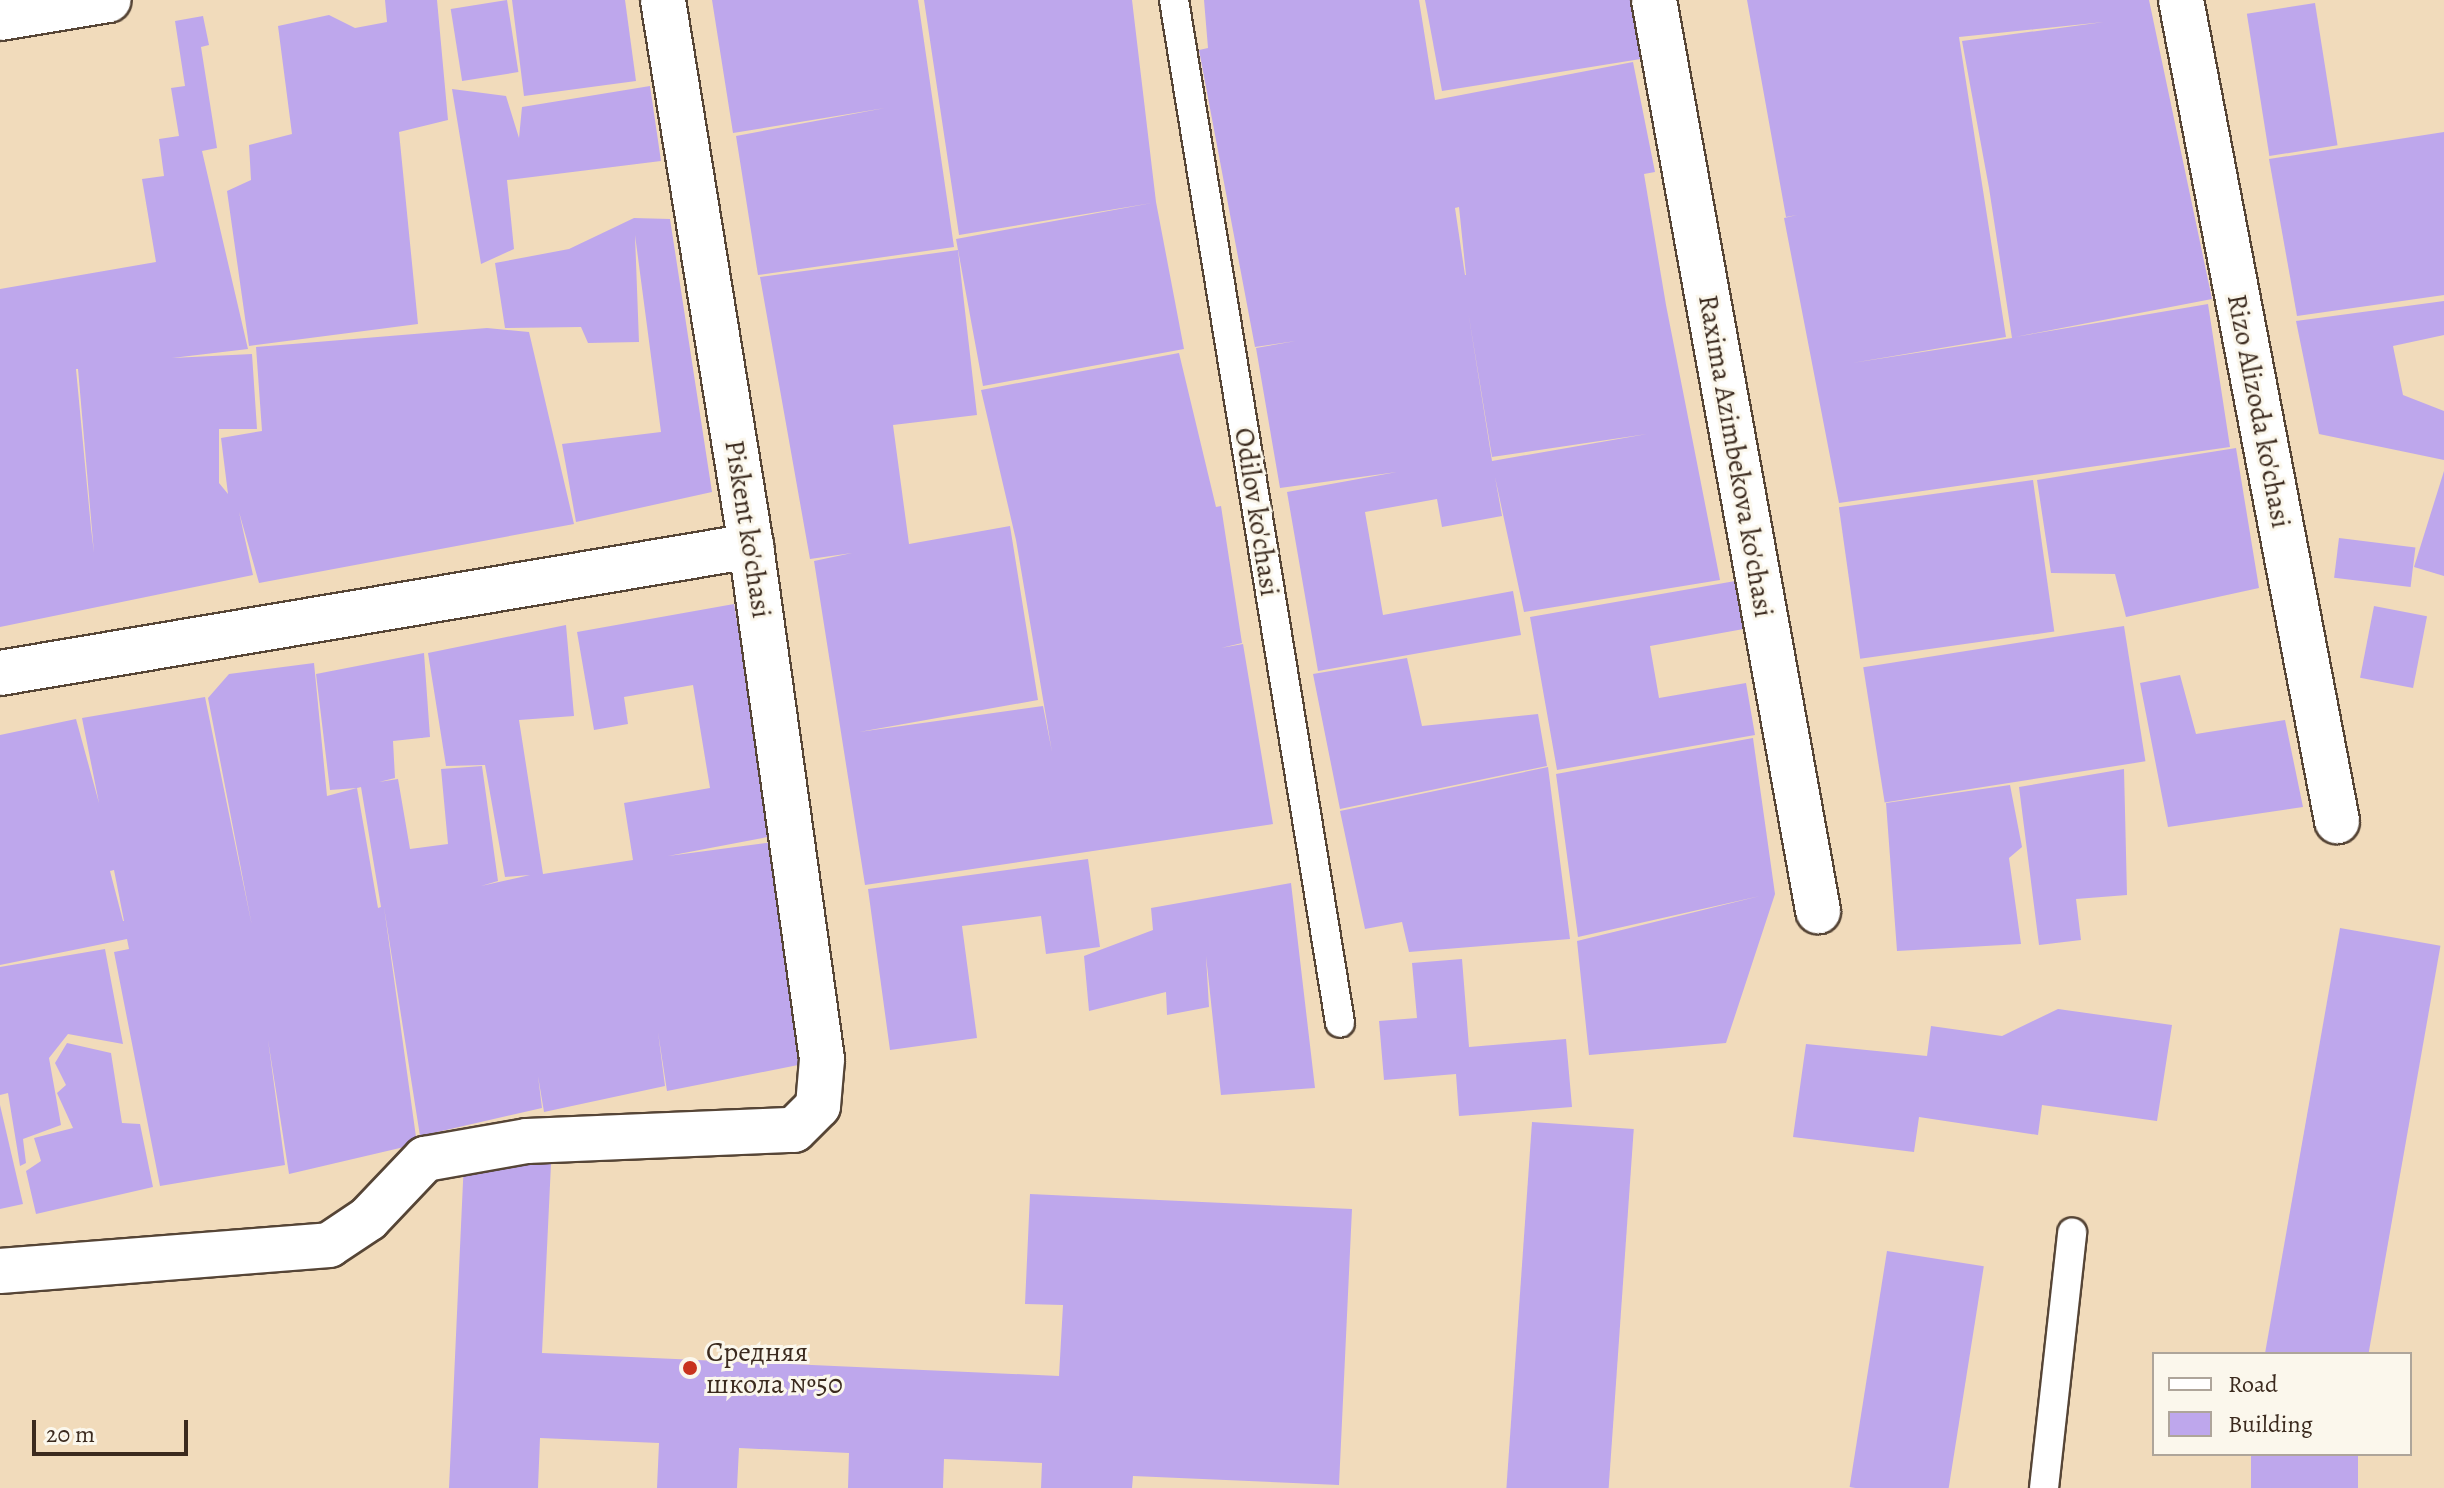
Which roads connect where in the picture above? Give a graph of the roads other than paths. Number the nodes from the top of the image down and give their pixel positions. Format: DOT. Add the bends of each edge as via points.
graph roads {
  1 [pos="109,0"];
  2 [pos="663,0"];
  3 [pos="1174,0"];
  4 [pos="1654,0"];
  5 [pos="2181,0"];
  6 [pos="0,18"];
  7 [pos="751,546"];
  8 [pos="0,673"];
  9 [pos="2337,821"];
  10 [pos="1818,911"];
  11 [pos="1340,1023"];
  12 [pos="2072,1233"];
  13 [pos="0,1271"];
  14 [pos="2044,1488"];
  1 -- 6 [label="street"];
  2 -- 7 [label="street, Piskent ko'chasi"];
  3 -- 11 [label="lane, Odilov ko'chasi"];
  4 -- 10 [label="street, Raxima Azimbekova ko'chasi"];
  5 -- 9 [label="street, Rizo Alizoda ko'chasi"];
  7 -- 8 [label="street"];
  7 -- 13 [label="street, Piskent ko'chasi" via="822,1059 818,1106 794,1130 527,1141 425,1159 368,1219 329,1245"];
  12 -- 14 [label="lane"];
}
